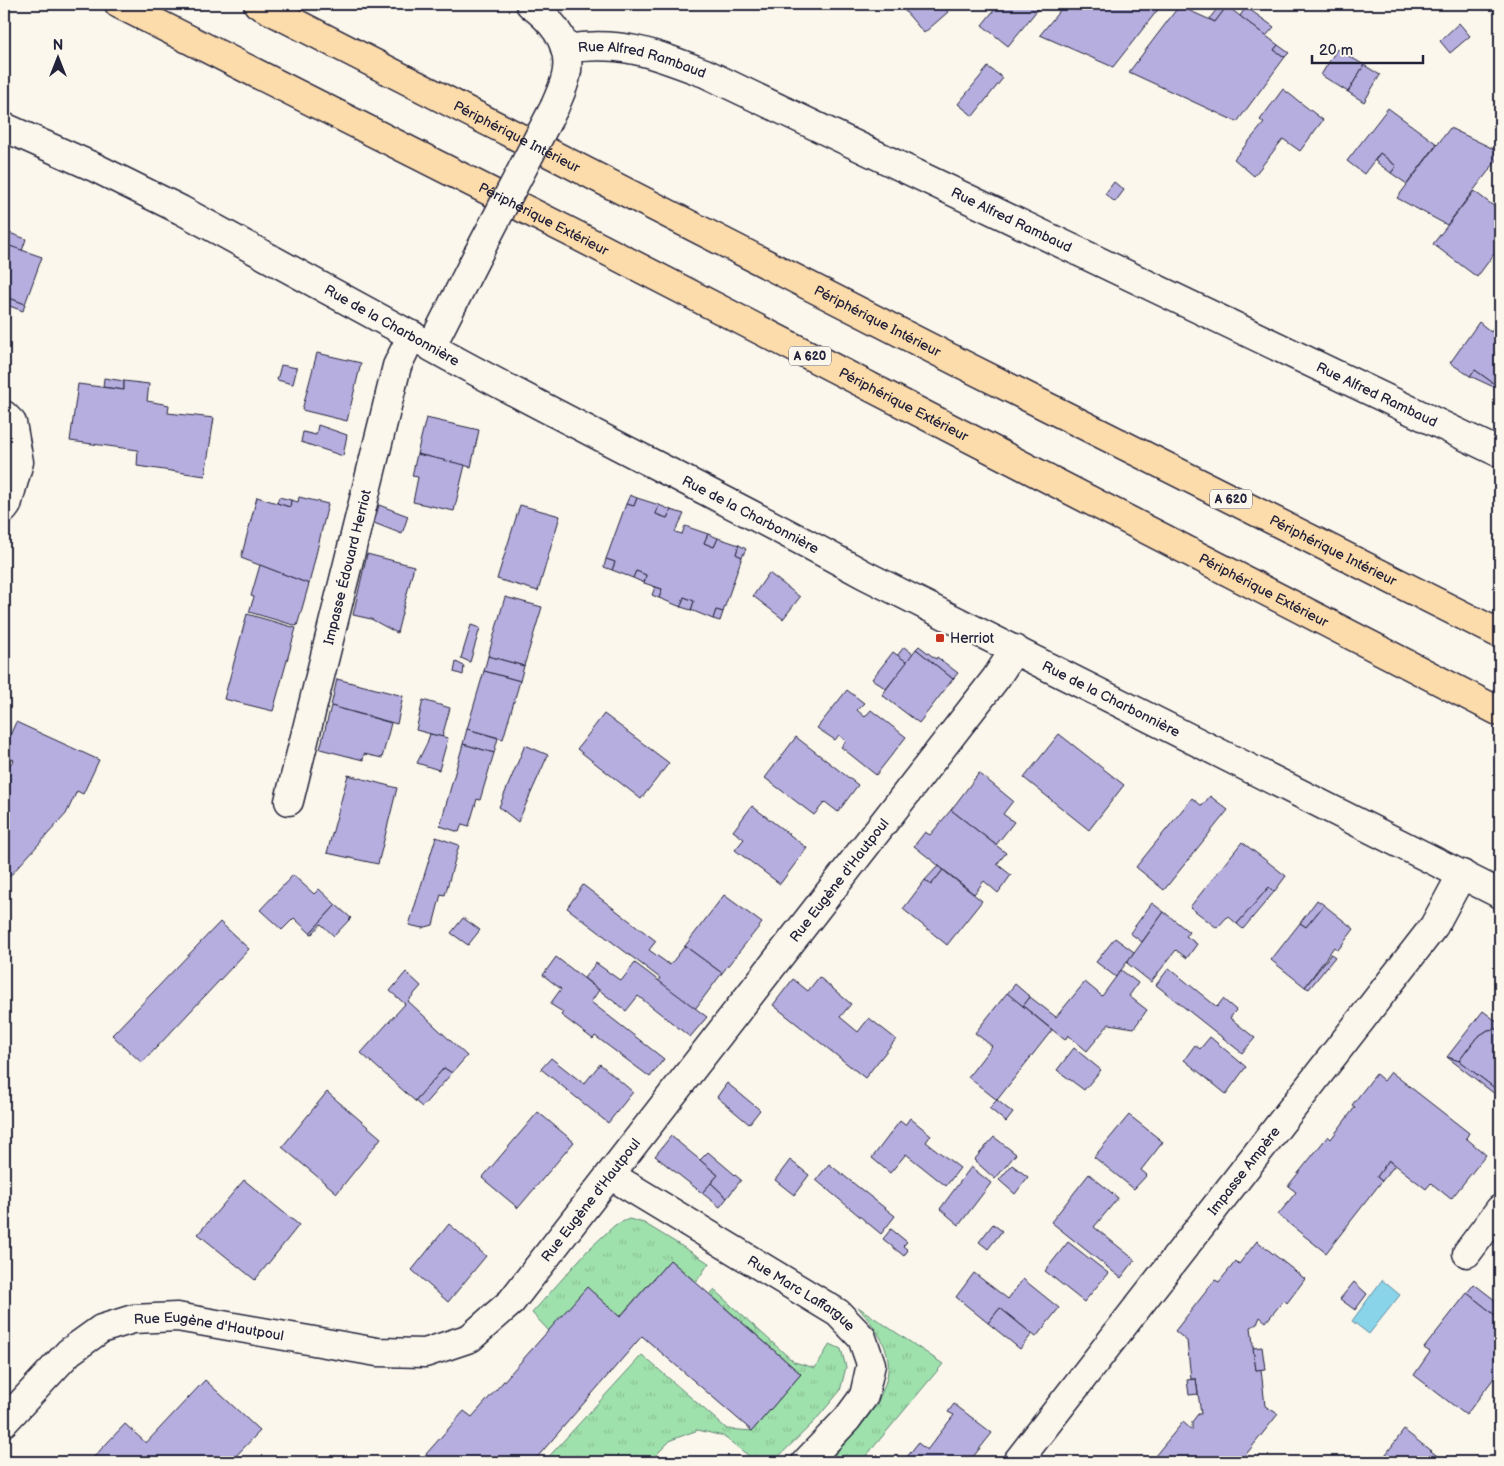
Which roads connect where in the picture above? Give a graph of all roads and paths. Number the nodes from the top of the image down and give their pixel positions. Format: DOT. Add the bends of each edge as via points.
graph roads {
  1 [pos="119,4"];
  2 [pos="258,4"];
  3 [pos="530,4"];
  4 [pos="565,49"];
  5 [pos="4,127"];
  6 [pos="421,341"];
  7 [pos="4,415"];
  8 [pos="1500,453"];
  9 [pos="4,509"];
  10 [pos="1500,634"];
  11 [pos="1015,649"];
  12 [pos="1500,712"];
  13 [pos="289,801"];
  14 [pos="1462,874"];
  15 [pos="1500,894"];
  16 [pos="610,1175"];
  17 [pos="1500,1209"];
  18 [pos="1467,1253"];
  19 [pos="4,1422"];
  20 [pos="806,1462"];
  21 [pos="1017,1462"];
  1 -- 12 [label="highway, Périphérique Extérieur / A 620" via="578,236"];
  2 -- 10 [label="highway, Périphérique Intérieur / A 620" via="954,360"];
  3 -- 4 [label="street, Rue Alfred Rambaud" via="545,15 559,33"];
  4 -- 6 [label="street, Impasse Édouard Herriot, bridge" via="568,62 566,77 555,106 478,254"];
  4 -- 8 [label="street, Rue Alfred Rambaud" via="602,45 629,48 707,74"];
  5 -- 6 [label="street, Rue de la Charbonnière" via="181,210"];
  6 -- 11 [label="street, Rue de la Charbonnière" via="508,389"];
  6 -- 13 [label="street, Impasse Édouard Herriot" via="397,366"];
  7 -- 9 [label="street" via="12,423 19,462"];
  11 -- 14 [label="street, Rue de la Charbonnière"];
  11 -- 16 [label="street, Rue Eugène d'Hautpoul" via="996,678"];
  14 -- 15 [label="street, Rue de la Charbonnière"];
  14 -- 21 [label="street, Impasse Ampère" via="1434,926"];
  16 -- 19 [label="street, Rue Eugène d'Hautpoul" via="511,1302 470,1338 425,1353 377,1352 177,1316 133,1319 101,1329 69,1352"];
  16 -- 20 [label="street, Rue Marc Laffargue" via="838,1313 862,1338 870,1364 864,1396"];
  17 -- 18 [label="street"];
}
